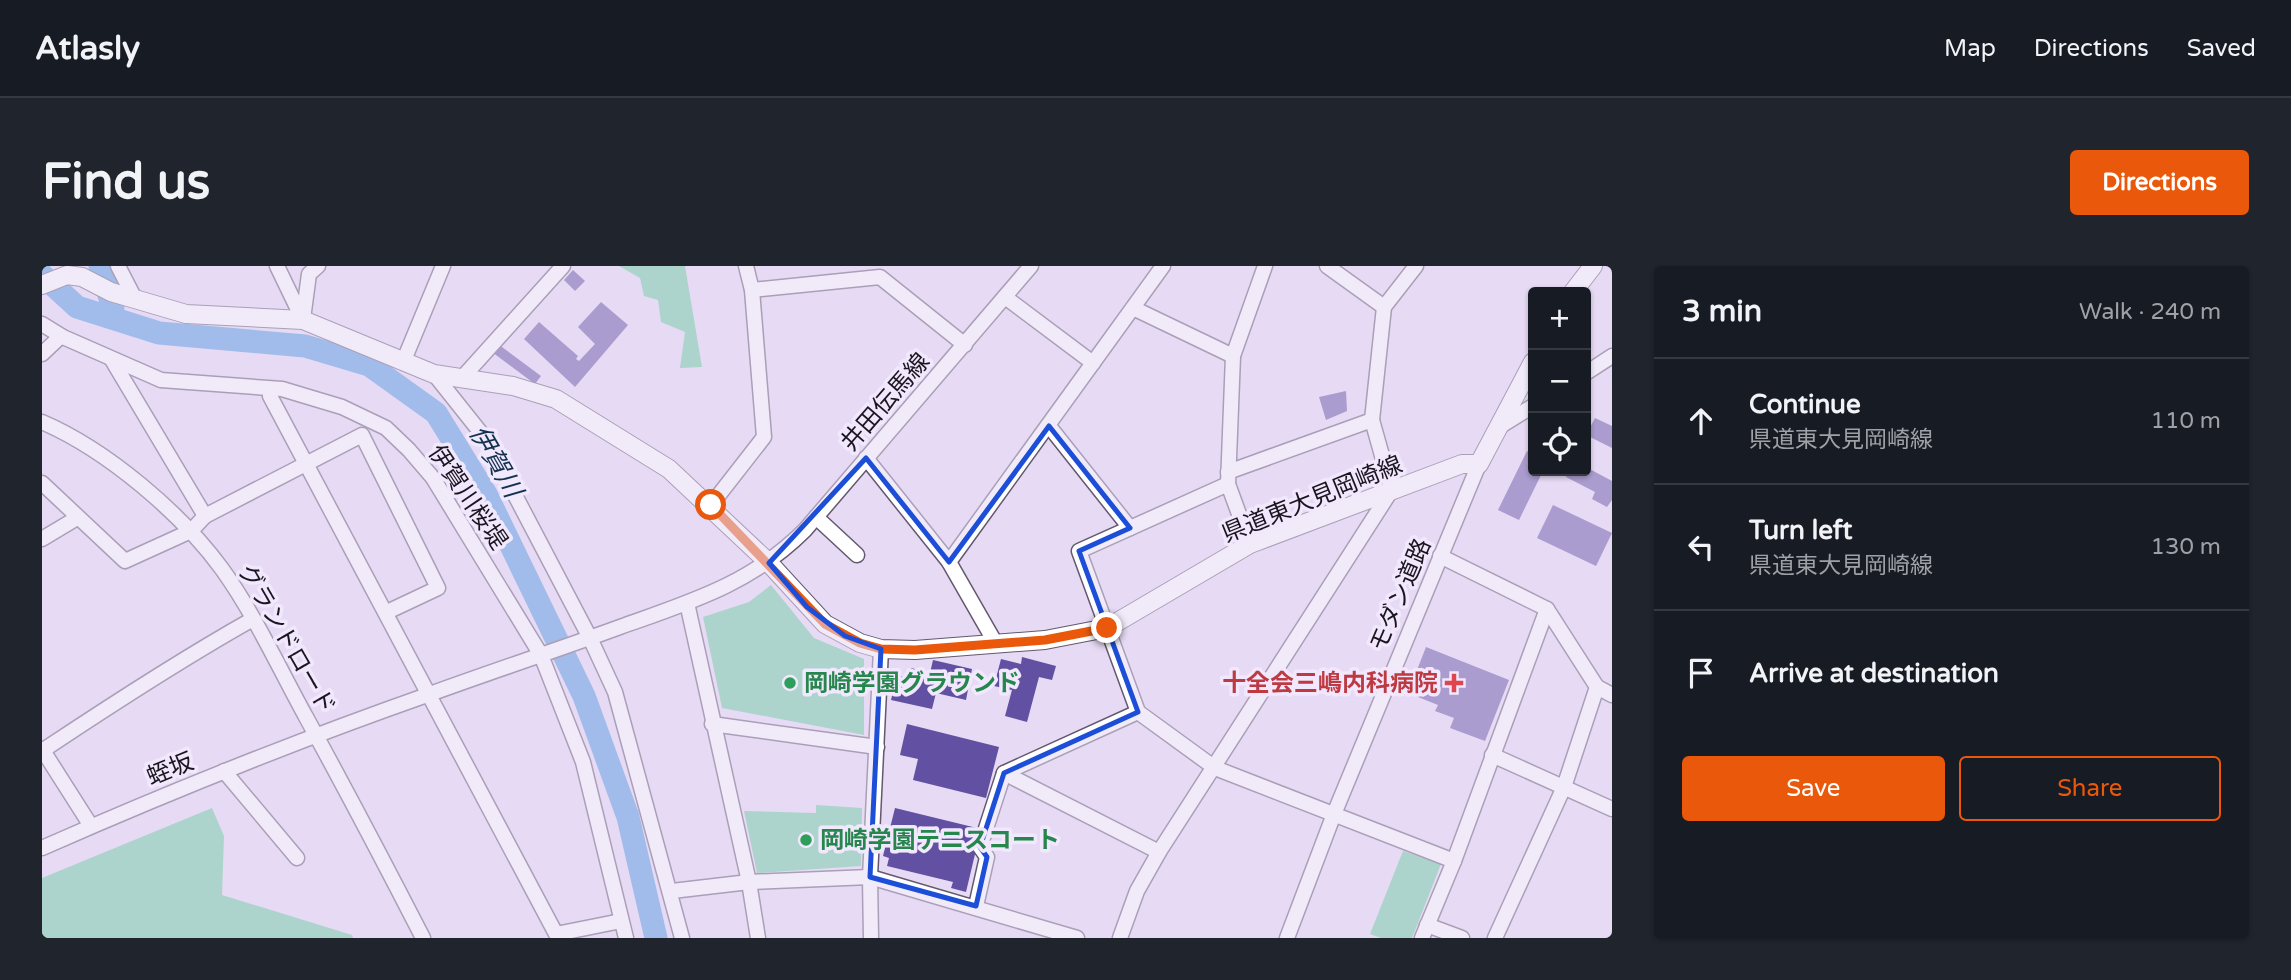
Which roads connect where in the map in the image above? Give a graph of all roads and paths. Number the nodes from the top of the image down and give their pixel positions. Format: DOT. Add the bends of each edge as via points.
graph roads {
  1 [pos="118,266"];
  2 [pos="277,266"];
  3 [pos="318,266"];
  4 [pos="443,266"];
  5 [pos="563,266"];
  6 [pos="746,266"];
  7 [pos="1031,266"];
  8 [pos="1163,266"];
  9 [pos="1265,266"];
  10 [pos="1327,266"];
  11 [pos="1416,266"];
  12 [pos="1593,266"];
  13 [pos="882,270"];
  14 [pos="68,271"];
  15 [pos="42,285"];
  16 [pos="1577,287"];
  17 [pos="752,290"];
  18 [pos="1005,297"];
  19 [pos="135,299"];
  20 [pos="1384,307"];
  21 [pos="1133,308"];
  22 [pos="303,320"];
  23 [pos="42,324"];
  24 [pos="61,335"];
  25 [pos="965,345"];
  26 [pos="42,354"];
  27 [pos="1233,356"];
  28 [pos="1612,356"];
  29 [pos="111,359"];
  30 [pos="404,360"];
  31 [pos="1093,363"];
  32 [pos="1591,370"];
  33 [pos="1528,371"];
  34 [pos="434,374"];
  35 [pos="462,377"];
  36 [pos="270,396"];
  37 [pos="1528,409"];
  38 [pos="1372,420"];
  39 [pos="42,422"];
  40 [pos="1049,426"];
  41 [pos="1498,428"];
  42 [pos="866,458"];
  43 [pos="304,463"];
  44 [pos="1479,464"];
  45 [pos="1228,478"];
  46 [pos="42,483"];
  47 [pos="1390,494"];
  48 [pos="711,505"];
  49 [pos="205,516"];
  50 [pos="77,517"];
  51 [pos="816,517"];
  52 [pos="1130,528"];
  53 [pos="191,531"];
  54 [pos="42,539"];
  55 [pos="1250,544"];
  56 [pos="857,555"];
  57 [pos="1440,556"];
  58 [pos="949,562"];
  59 [pos="769,563"];
  60 [pos="687,603"];
  61 [pos="1547,609"];
  62 [pos="387,612"];
  63 [pos="253,619"];
  64 [pos="1107,628"];
  65 [pos="590,638"];
  66 [pos="996,644"];
  67 [pos="881,649"];
  68 [pos="541,655"];
  69 [pos="1597,687"];
  70 [pos="429,694"];
  71 [pos="1612,695"];
  72 [pos="1138,712"];
  73 [pos="712,724"];
  74 [pos="317,736"];
  75 [pos="877,747"];
  76 [pos="42,750"];
  77 [pos="1492,755"];
  78 [pos="1215,768"];
  79 [pos="224,771"];
  80 [pos="1004,773"];
  81 [pos="1564,787"];
  82 [pos="1612,809"];
  83 [pos="1334,814"];
  84 [pos="91,826"];
  85 [pos="42,848"];
  86 [pos="1159,852"];
  87 [pos="297,858"];
  88 [pos="1454,860"];
  89 [pos="870,877"];
  90 [pos="749,882"];
  91 [pos="672,891"];
  92 [pos="976,906"];
  93 [pos="621,920"];
  94 [pos="1424,931"];
  95 [pos="423,938"];
  96 [pos="626,938"];
  97 [pos="682,938"];
  98 [pos="758,938"];
  99 [pos="871,938"];
  100 [pos="1077,938"];
  101 [pos="1120,938"];
  102 [pos="1287,938"];
  103 [pos="1462,938"];
  104 [pos="1496,938"];
  1 -- 19 [label="street"];
  2 -- 22 [label="street"];
  3 -- 22 [label="street" via="309,274"];
  4 -- 30 [label="street"];
  5 -- 35 [label="street"];
  6 -- 17 [label="street"];
  7 -- 18 [label="street, 井田伝馬線"];
  8 -- 21 [label="street"];
  9 -- 27 [label="street"];
  10 -- 20 [label="street"];
  11 -- 20 [label="street"];
  12 -- 16 [label="main road"];
  13 -- 17 [label="street"];
  13 -- 25 [label="street"];
  14 -- 15 [label="main road, 県道東大見岡崎線"];
  14 -- 19 [label="main road, 県道東大見岡崎線"];
  17 -- 48 [label="street" via="764,437"];
  18 -- 25 [label="street, 井田伝馬線"];
  18 -- 31 [label="street"];
  19 -- 22 [label="main road, 県道東大見岡崎線" via="186,314"];
  20 -- 38 [label="street"];
  21 -- 27 [label="street"];
  21 -- 31 [label="street"];
  22 -- 30 [label="main road, 県道東大見岡崎線"];
  23 -- 24 [label="street, 伊賀川桜堤"];
  24 -- 26 [label="street"];
  24 -- 29 [label="street, 伊賀川桜堤"];
  25 -- 42 [label="street, 井田伝馬線"];
  27 -- 45 [label="street"];
  28 -- 32 [label="street"];
  29 -- 49 [label="street"];
  29 -- 68 [label="street, 伊賀川桜堤" via="161,380 282,389 342,407 386,428 433,478"];
  30 -- 34 [label="main road, 県道東大見岡崎線"];
  31 -- 40 [label="street"];
  33 -- 41 [label="main road"];
  34 -- 35 [label="main road, 県道東大見岡崎線"];
  34 -- 65 [label="street, 伊賀川桜堤" via="485,438"];
  35 -- 48 [label="main road, 県道東大見岡崎線" via="556,399 669,469"];
  36 -- 43 [label="street"];
  37 -- 41 [label="street"];
  38 -- 45 [label="street"];
  38 -- 47 [label="street"];
  39 -- 53 [label="street, グランドロード" via="124,472"];
  40 -- 52 [label="street"];
  40 -- 58 [label="street"];
  41 -- 44 [label="main road"];
  42 -- 51 [label="street, 井田伝馬線"];
  42 -- 58 [label="street"];
  43 -- 49 [label="street"];
  43 -- 62 [label="street"];
  43 -- 62 [label="street" via="362,435 438,588"];
  44 -- 47 [label="main road, 県道東大見岡崎線" via="1462,464"];
  44 -- 57 [label="street, モダン道路"];
  45 -- 52 [label="street"];
  45 -- 55 [label="street"];
  46 -- 50 [label="street"];
  47 -- 55 [label="main road, 県道東大見岡崎線"];
  47 -- 78 [label="street"];
  48 -- 59 [label="main road, 県道東大見岡崎線"];
  49 -- 53 [label="street"];
  50 -- 53 [label="street" via="125,561"];
  50 -- 54 [label="street"];
  51 -- 56 [label="street"];
  51 -- 59 [label="street, 井田伝馬線"];
  52 -- 64 [label="street" via="1079,551"];
  53 -- 63 [label="street, グランドロード"];
  55 -- 64 [label="main road, 県道東大見岡崎線"];
  57 -- 61 [label="street"];
  57 -- 83 [label="street, モダン道路"];
  58 -- 66 [label="street"];
  59 -- 60 [label="street, 井田伝馬線"];
  59 -- 67 [label="main road, 県道東大見岡崎線" via="825,624"];
  60 -- 65 [label="street, 井田伝馬線"];
  60 -- 73 [label="street"];
  61 -- 69 [label="street"];
  61 -- 77 [label="street"];
  62 -- 70 [label="street"];
  63 -- 74 [label="street, グランドロード"];
  63 -- 76 [label="street" via="128,692"];
  64 -- 66 [label="main road, 県道東大見岡崎線"];
  64 -- 72 [label="street"];
  65 -- 68 [label="street, 井田伝馬線"];
  65 -- 91 [label="street, 伊賀川桜堤" via="615,692"];
  66 -- 67 [label="main road, 県道東大見岡崎線"];
  67 -- 75 [label="street"];
  68 -- 70 [label="street, 蛭坂"];
  68 -- 93 [label="street, 伊賀川桜堤" via="583,762"];
  69 -- 71 [label="street"];
  69 -- 81 [label="street"];
  70 -- 74 [label="street, 蛭坂"];
  70 -- 93 [label="street" via="556,934"];
  72 -- 78 [label="street"];
  72 -- 80 [label="street"];
  73 -- 75 [label="street"];
  73 -- 90 [label="street"];
  74 -- 79 [label="street, 蛭坂"];
  74 -- 95 [label="street, グランドロード"];
  75 -- 89 [label="street"];
  76 -- 84 [label="street"];
  77 -- 81 [label="street"];
  77 -- 88 [label="street"];
  78 -- 83 [label="street"];
  78 -- 86 [label="street"];
  79 -- 84 [label="street, 蛭坂"];
  79 -- 87 [label="street"];
  80 -- 86 [label="street"];
  80 -- 92 [label="street" via="980,847 986,857"];
  81 -- 82 [label="street"];
  81 -- 104 [label="street"];
  83 -- 88 [label="street"];
  83 -- 102 [label="street, モダン道路"];
  84 -- 85 [label="street, 蛭坂"];
  86 -- 101 [label="street" via="1137,891"];
  88 -- 94 [label="street"];
  89 -- 90 [label="street"];
  89 -- 92 [label="street"];
  89 -- 99 [label="street"];
  90 -- 91 [label="street"];
  90 -- 98 [label="street"];
  91 -- 97 [label="street, 伊賀川桜堤"];
  92 -- 100 [label="street"];
  93 -- 96 [label="street, 伊賀川桜堤"];
  94 -- 103 [label="street"];
}
